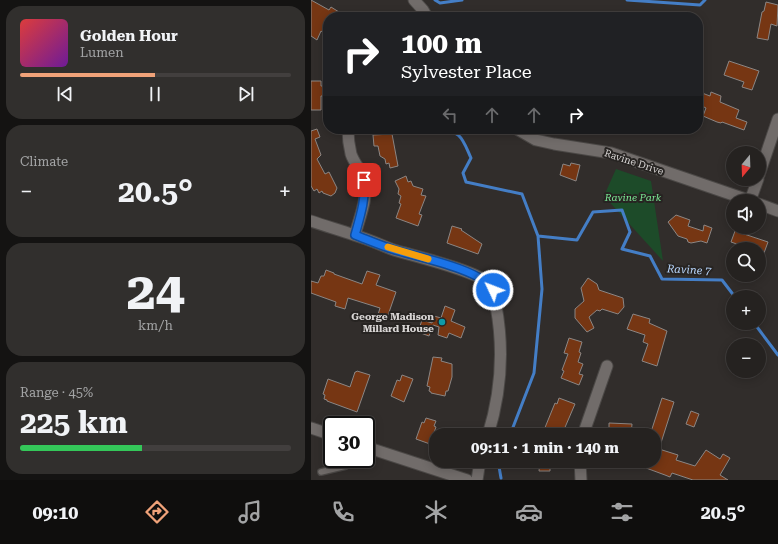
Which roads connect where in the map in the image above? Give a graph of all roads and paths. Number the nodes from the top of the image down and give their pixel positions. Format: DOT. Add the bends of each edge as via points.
graph roads {
  1 [pos="414,0"];
  2 [pos="424,12"];
  3 [pos="778,118"];
  4 [pos="348,134"];
  5 [pos="526,134"];
  6 [pos="766,154"];
  7 [pos="731,194"];
  8 [pos="766,207"];
  9 [pos="778,211"];
  10 [pos="312,222"];
  11 [pos="355,235"];
  12 [pos="607,366"];
  13 [pos="311,428"];
  14 [pos="490,428"];
  15 [pos="585,428"];
  16 [pos="323,432"];
  17 [pos="375,450"];
  18 [pos="338,468"];
  19 [pos="479,468"];
  20 [pos="580,468"];
  21 [pos="321,472"];
  22 [pos="467,480"];
  23 [pos="477,480"];
  24 [pos="581,480"];
  1 -- 2 [label="street"];
  3 -- 6 [label="street"];
  4 -- 11 [label="street" via="352,155 364,180 365,188"];
  5 -- 7 [label="street, Ravine Drive" via="536,140 611,153"];
  8 -- 9 [label="street"];
  10 -- 11 [label="street"];
  11 -- 14 [label="street" via="482,278 491,285 499,322 499,387"];
  12 -- 15 [label="street"];
  13 -- 16 [label="street"];
  17 -- 22 [label="street"];
  18 -- 21 [label="lane"];
  19 -- 23 [label="street"];
  20 -- 24 [label="street"];
}
